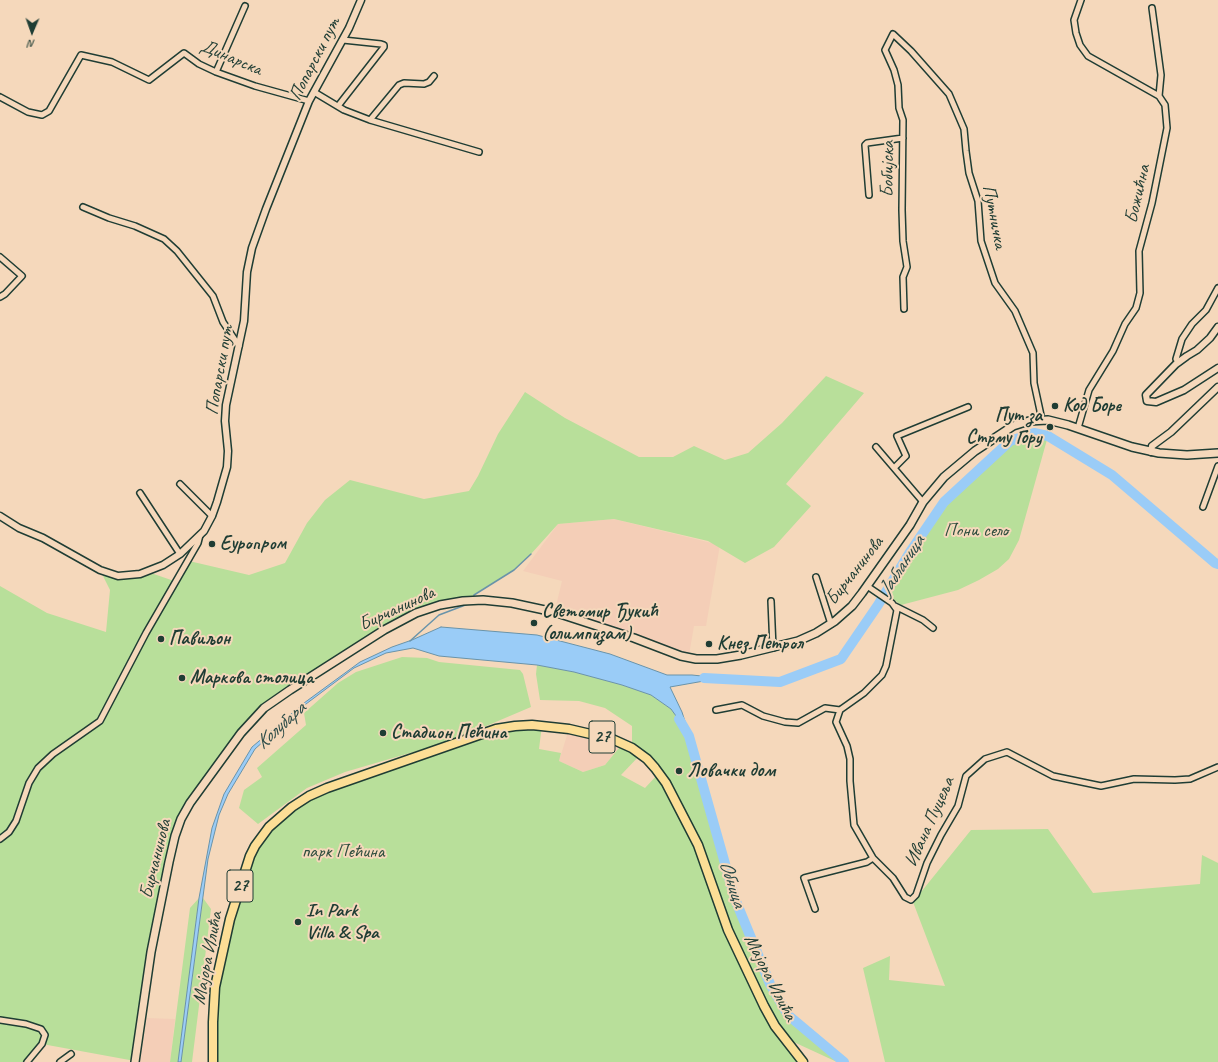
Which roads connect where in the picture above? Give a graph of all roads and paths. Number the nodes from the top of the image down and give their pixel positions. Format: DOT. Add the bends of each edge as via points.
graph roads {
  1 [pos="361,0"];
  2 [pos="1081,0"];
  3 [pos="244,6"];
  4 [pos="1152,8"];
  5 [pos="893,34"];
  6 [pos="343,40"];
  7 [pos="216,72"];
  8 [pos="434,76"];
  9 [pos="314,92"];
  10 [pos="1159,96"];
  11 [pos="0,97"];
  12 [pos="309,101"];
  13 [pos="338,106"];
  14 [pos="370,120"];
  15 [pos="904,138"];
  16 [pos="479,152"];
  17 [pos="869,195"];
  18 [pos="83,207"];
  19 [pos="0,257"];
  20 [pos="1218,288"];
  21 [pos="0,297"];
  22 [pos="904,309"];
  23 [pos="1218,327"];
  24 [pos="239,346"];
  25 [pos="1179,362"];
  26 [pos="1218,368"];
  27 [pos="1218,387"];
  28 [pos="968,407"];
  29 [pos="1039,420"];
  30 [pos="1078,428"];
  31 [pos="876,447"];
  32 [pos="1150,452"];
  33 [pos="1218,453"];
  34 [pos="1218,466"];
  35 [pos="895,467"];
  36 [pos="180,484"];
  37 [pos="140,493"];
  38 [pos="923,502"];
  39 [pos="1203,507"];
  40 [pos="0,516"];
  41 [pos="212,516"];
  42 [pos="200,535"];
  43 [pos="180,554"];
  44 [pos="816,577"];
  45 [pos="867,586"];
  46 [pos="771,601"];
  47 [pos="894,605"];
  48 [pos="831,624"];
  49 [pos="933,628"];
  50 [pos="773,648"];
  51 [pos="716,710"];
  52 [pos="840,710"];
  53 [pos="1218,767"];
  54 [pos="0,839"];
  55 [pos="874,858"];
  56 [pos="814,908"];
  57 [pos="0,1020"];
  58 [pos="71,1054"];
  59 [pos="27,1062"];
  60 [pos="60,1062"];
  61 [pos="135,1062"];
  62 [pos="213,1062"];
  63 [pos="803,1062"];
  1 -- 6 [label="street, Попарски пут"];
  2 -- 10 [label="street" via="1074,20 1080,45 1088,56"];
  3 -- 7 [label="street"];
  4 -- 10 [label="street" via="1161,75"];
  5 -- 15 [label="street, Бобијска" via="885,50 898,85"];
  5 -- 29 [label="street, Путничка" via="949,94 964,128 969,173 978,201 981,241 995,283 1015,311 1033,353"];
  6 -- 9 [label="street, Попарски пут"];
  6 -- 13 [label="street" via="381,44 384,47"];
  7 -- 11 [label="street, Динарска" via="184,53 149,80 112,62 81,55 49,111 42,115 28,112"];
  7 -- 12 [label="street, Динарска"];
  8 -- 14 [label="street" via="424,84 398,85"];
  9 -- 12 [label="street, Попарски пут"];
  9 -- 13 [label="street"];
  10 -- 30 [label="street, Божићна" via="1165,105 1167,128 1139,251 1140,294 1136,308 1125,324 1113,351 1088,390"];
  12 -- 24 [label="street, Попарски пут" via="252,248"];
  13 -- 14 [label="street"];
  14 -- 16 [label="street"];
  15 -- 17 [label="street" via="865,145"];
  15 -- 22 [label="street, Бобијска" via="902,210 907,267 902,277"];
  18 -- 24 [label="street" via="164,239 178,251 213,296 223,322"];
  19 -- 21 [label="street" via="22,276"];
  20 -- 25 [label="street" via="1206,310 1182,339 1176,359"];
  23 -- 25 [label="street" via="1197,350"];
  24 -- 41 [label="street, Попарски пут" via="225,410 227,467"];
  25 -- 26 [label="street" via="1146,395 1147,401 1156,402 1184,390"];
  27 -- 32 [label="street" via="1171,432 1152,446"];
  28 -- 35 [label="street" via="897,436 906,456"];
  29 -- 30 [label="main road" via="1060,422"];
  29 -- 38 [label="main road, Бирчанинова" via="1013,426 975,451 944,476"];
  30 -- 32 [label="main road"];
  31 -- 35 [label="street"];
  32 -- 33 [label="main road" via="1177,456"];
  34 -- 39 [label="street"];
  35 -- 38 [label="street"];
  36 -- 41 [label="street"];
  37 -- 43 [label="street"];
  38 -- 45 [label="main road, Бирчанинова"];
  40 -- 43 [label="street, Попарски пут" via="112,575 131,576 148,572"];
  41 -- 42 [label="street, Попарски пут"];
  42 -- 43 [label="street, Попарски пут"];
  42 -- 54 [label="street" via="198,543 146,633 100,721 53,754 38,768 29,783 16,822"];
  44 -- 48 [label="street"];
  45 -- 47 [label="street"];
  45 -- 48 [label="main road, Бирчанинова" via="852,606"];
  46 -- 50 [label="street"];
  47 -- 49 [label="street"];
  47 -- 52 [label="street" via="897,613 882,675"];
  48 -- 50 [label="main road, Бирчанинова" via="798,641"];
  50 -- 61 [label="main road, Бирчанинова" via="723,659 696,659 554,612 512,603 474,600 450,602 416,613 339,658 276,699 253,719 190,803 181,819 169,862"];
  51 -- 52 [label="street" via="742,705 763,716 798,723 825,708"];
  52 -- 55 [label="street, Ивана Пуцеља" via="836,722 850,758 854,825"];
  53 -- 55 [label="street, Ивана Пуцеља" via="1190,779 1134,779 1101,786 1053,776 1007,752 984,759 966,776 958,806 941,835 927,863 916,895 911,900 905,897 893,878"];
  55 -- 56 [label="street" via="804,878"];
  57 -- 59 [label="street" via="41,1028 44,1035 42,1044"];
  58 -- 60 [label="street"];
  62 -- 63 [label="main road, Мајора Илића / 27" via="215,987 230,919 250,856 269,828 292,807 327,788 496,729 532,725 569,729 612,739 632,748 656,768 698,845 728,930 764,1006 775,1026"];
}
